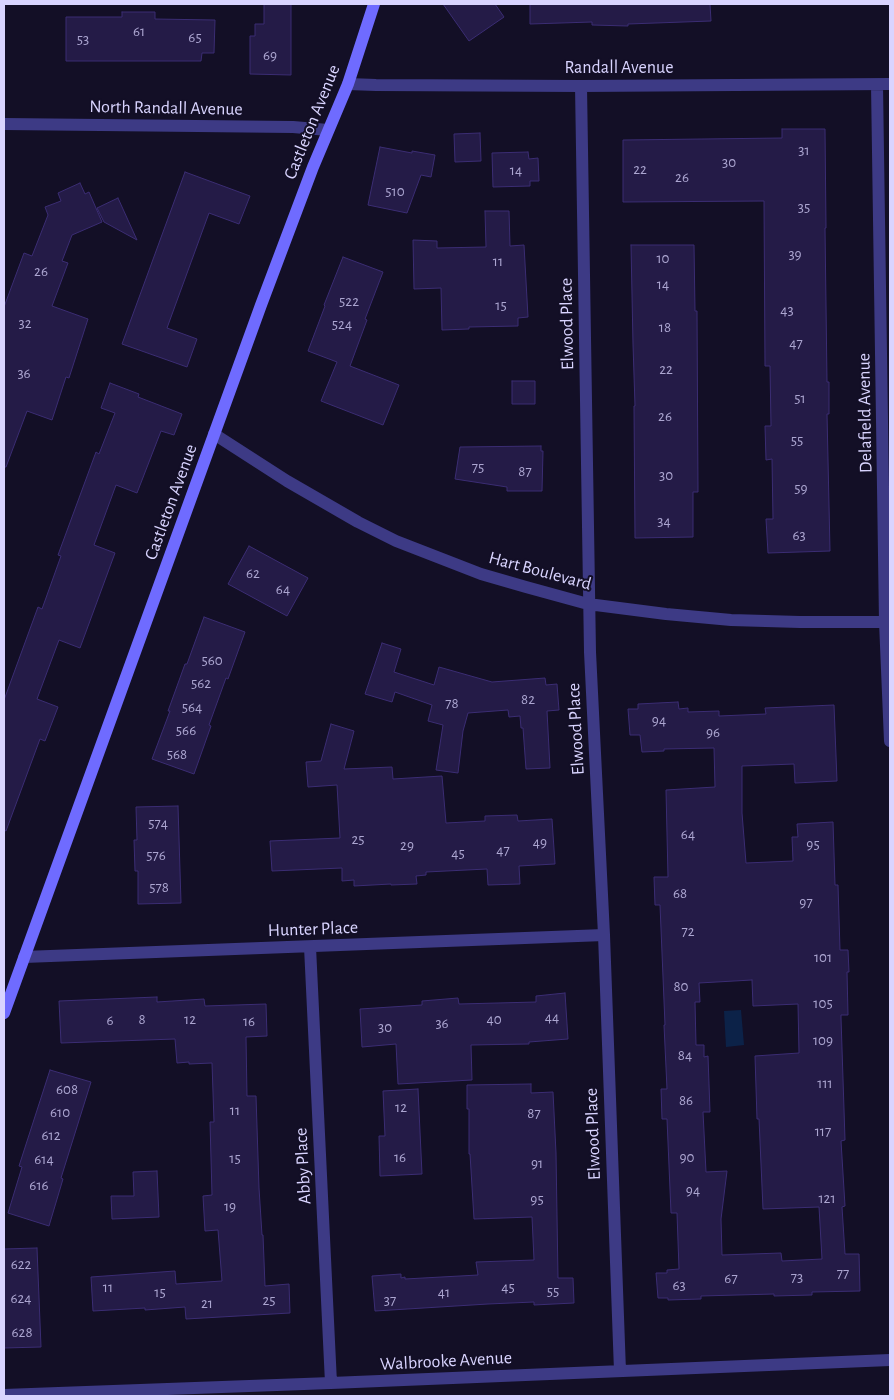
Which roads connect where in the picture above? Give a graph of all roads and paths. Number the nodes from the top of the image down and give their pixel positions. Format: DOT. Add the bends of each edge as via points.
graph roads {
  1 [pos="374,4"];
  2 [pos="348,84"];
  3 [pos="877,84"];
  4 [pos="890,84"];
  5 [pos="581,86"];
  6 [pos="4,124"];
  7 [pos="328,130"];
  8 [pos="214,434"];
  9 [pos="588,604"];
  10 [pos="888,622"];
  11 [pos="890,741"];
  12 [pos="604,935"];
  13 [pos="310,947"];
  14 [pos="24,957"];
  15 [pos="4,1013"];
  16 [pos="890,1360"];
  17 [pos="620,1370"];
  18 [pos="331,1383"];
  19 [pos="4,1395"];
  1 -- 2 [label="street, Castleton Avenue"];
  2 -- 5 [label="street, Randall Avenue"];
  2 -- 7 [label="street, Castleton Avenue"];
  3 -- 4 [label="street, Randall Avenue"];
  3 -- 5 [label="street, Randall Avenue"];
  3 -- 10 [label="street, Delafield Avenue"];
  5 -- 9 [label="street, Elwood Place"];
  6 -- 7 [label="street, North Randall Avenue"];
  7 -- 8 [label="street, Castleton Avenue"];
  8 -- 9 [label="street, Hart Boulevard" via="287,481 396,542 481,574"];
  8 -- 14 [label="street, Castleton Avenue"];
  9 -- 10 [label="street, Hart Boulevard" via="731,620"];
  9 -- 12 [label="street, Elwood Place"];
  10 -- 11 [label="street, Delafield Avenue"];
  12 -- 13 [label="street, Hunter Place"];
  12 -- 17 [label="street, Elwood Place"];
  13 -- 14 [label="street, Hunter Place"];
  13 -- 18 [label="street, Abby Place"];
  14 -- 15 [label="street, Castleton Avenue"];
  16 -- 17 [label="street, Walbrooke Avenue"];
  17 -- 18 [label="street, Walbrooke Avenue"];
  18 -- 19 [label="street, Walbrooke Avenue"];
}
